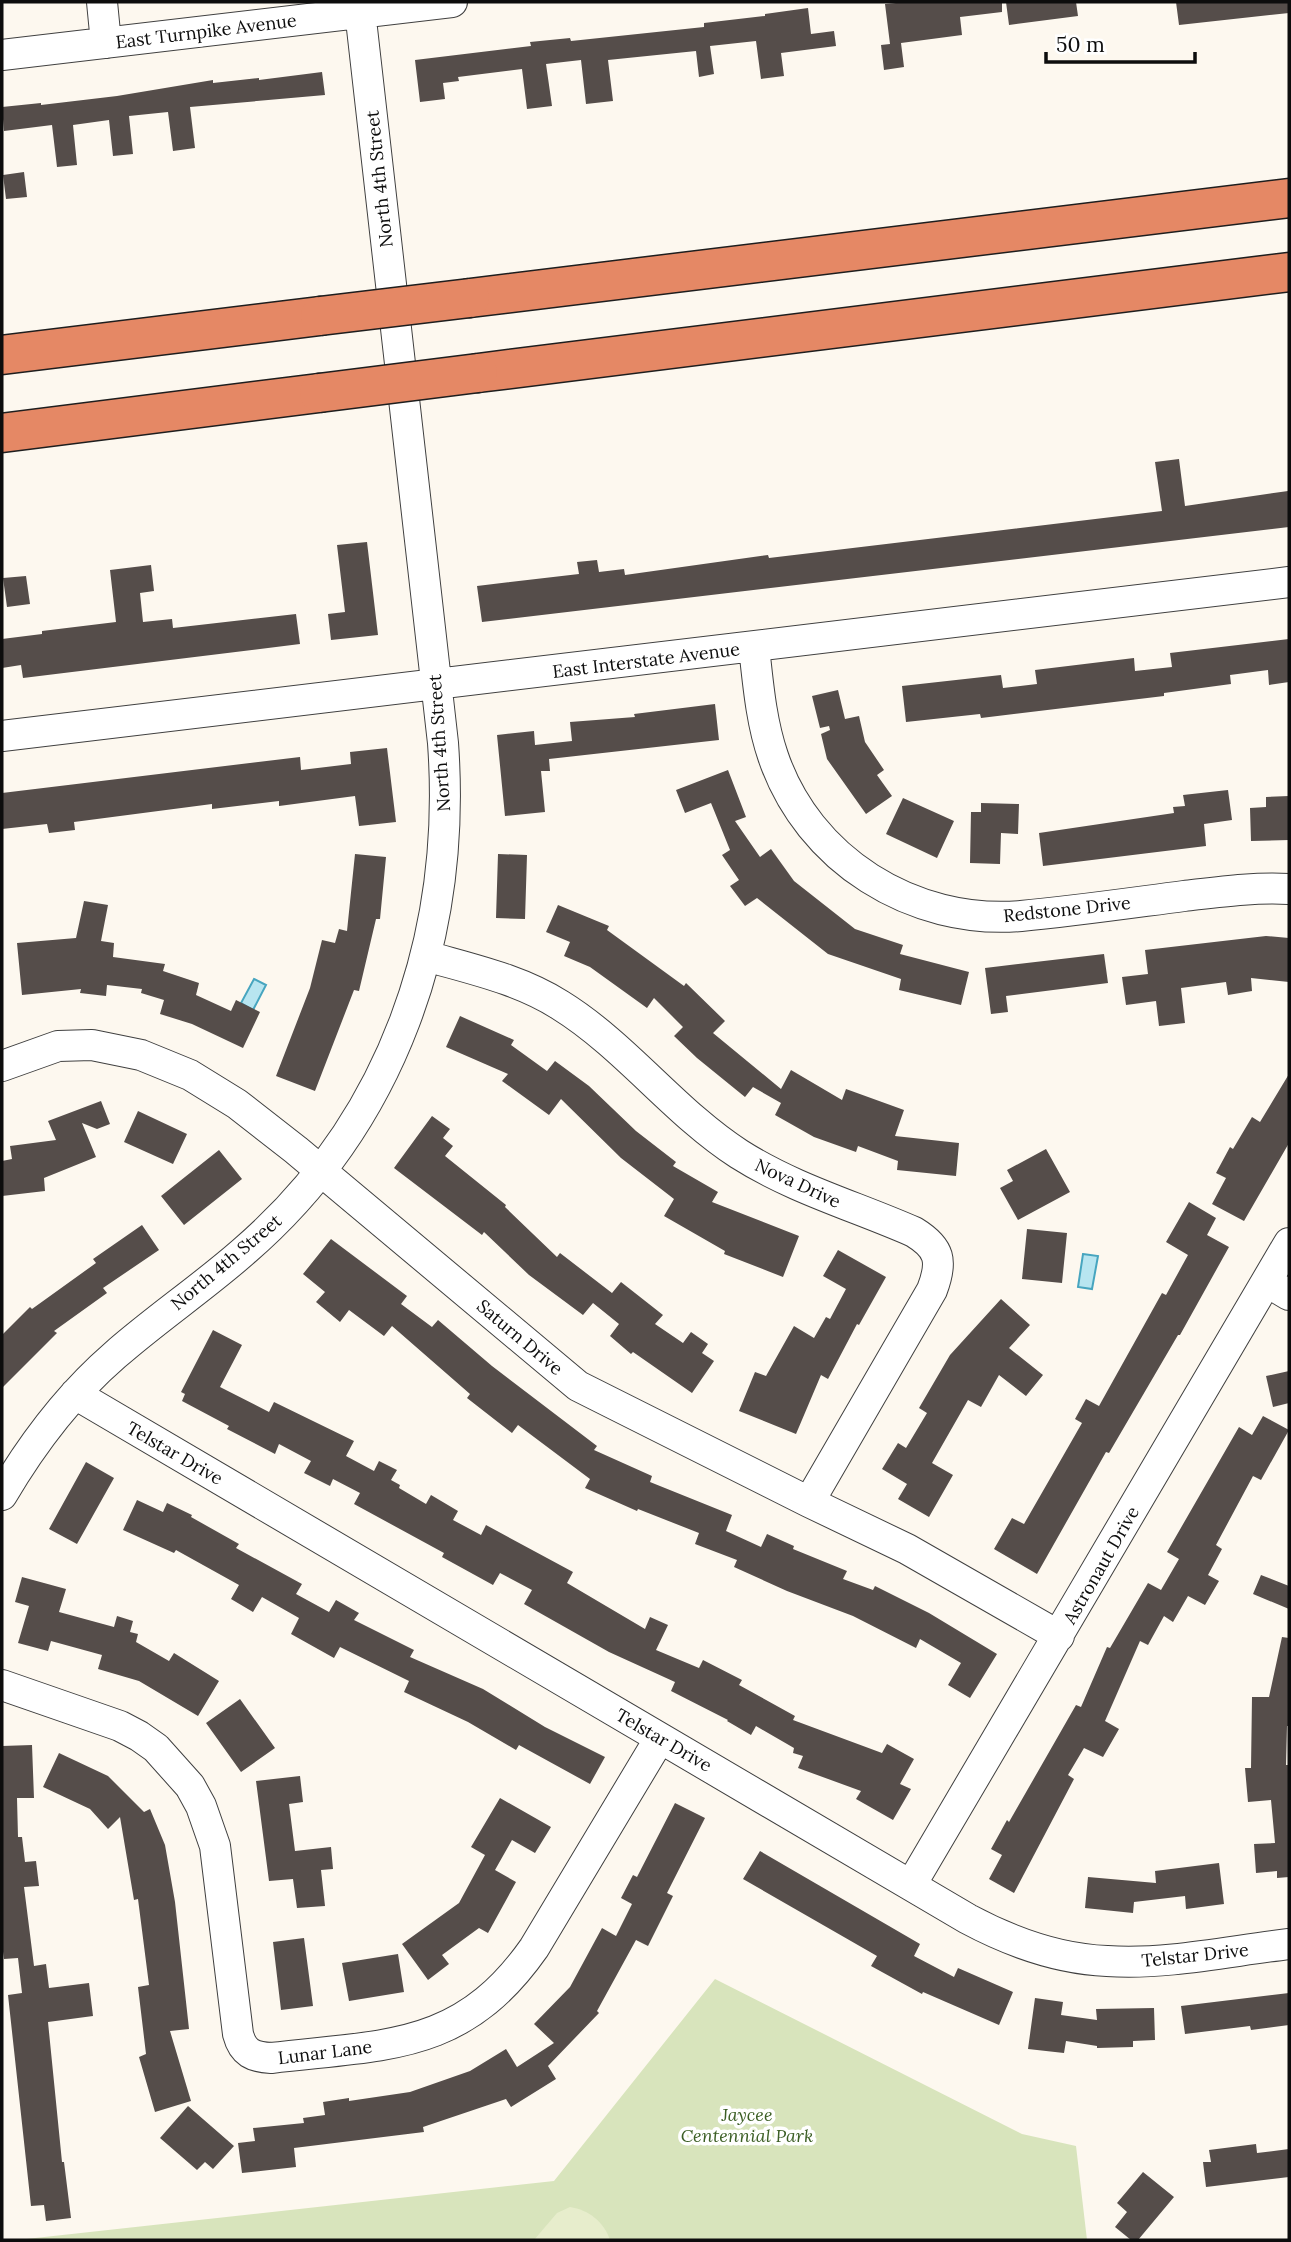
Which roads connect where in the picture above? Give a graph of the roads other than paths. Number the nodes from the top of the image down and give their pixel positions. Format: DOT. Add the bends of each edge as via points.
graph roads {
  1 [pos="102,2"];
  2 [pos="452,2"];
  3 [pos="360,7"];
  4 [pos="106,43"];
  5 [pos="2,55"];
  6 [pos="1289,198"];
  7 [pos="1289,272"];
  8 [pos="2,355"];
  9 [pos="2,433"];
  10 [pos="1289,582"];
  11 [pos="754,647"];
  12 [pos="436,685"];
  13 [pos="2,736"];
  14 [pos="1289,889"];
  15 [pos="426,956"];
  16 [pos="2,1066"];
  17 [pos="321,1171"];
  18 [pos="1289,1243"];
  19 [pos="1278,1289"];
  20 [pos="75,1394"];
  21 [pos="2,1495"];
  22 [pos="809,1503"];
  23 [pos="1059,1636"];
  24 [pos="2,1685"];
  25 [pos="660,1738"];
  26 [pos="911,1885"];
  27 [pos="1289,1944"];
  1 -- 4 [label="street"];
  2 -- 3 [label="street, East Turnpike Avenue"];
  3 -- 4 [label="street, East Turnpike Avenue"];
  3 -- 12 [label="street, North 4th Street"];
  4 -- 5 [label="street, East Turnpike Avenue"];
  6 -- 8 [label="highway, bridge"];
  7 -- 9 [label="highway, bridge"];
  10 -- 11 [label="street, East Interstate Avenue"];
  11 -- 12 [label="street, East Interstate Avenue"];
  11 -- 14 [label="street, Redstone Drive" via="766,730 793,802 843,859 903,898 954,912 999,917 1246,889"];
  12 -- 13 [label="street, East Interstate Avenue"];
  12 -- 15 [label="street, North 4th Street" via="444,828 438,899"];
  15 -- 17 [label="street, North 4th Street" via="391,1055 358,1117"];
  15 -- 22 [label="street, Nova Drive" via="512,982 559,1004 739,1154 809,1191 914,1231 936,1250 939,1263 932,1290"];
  16 -- 17 [label="street, Saturn Drive" via="39,1051 74,1045 141,1055 215,1088"];
  17 -- 20 [label="street, North 4th Street" via="263,1234 124,1347"];
  17 -- 22 [label="street, Saturn Drive" via="578,1386"];
  18 -- 19 [label="street, Astronaut Drive"];
  19 -- 23 [label="street, Astronaut Drive"];
  20 -- 21 [label="street, North 4th Street"];
  20 -- 25 [label="street, Telstar Drive"];
  22 -- 23 [label="street, Saturn Drive" via="907,1549"];
  23 -- 26 [label="street, Astronaut Drive"];
  24 -- 25 [label="street, Lunar Lane" via="139,1736 190,1786 209,1825 219,1865 241,2046 249,2054 271,2059 417,2038 480,2007 534,1948"];
  25 -- 26 [label="street, Telstar Drive"];
  26 -- 27 [label="street, Telstar Drive" via="1010,1940 1082,1959 1153,1961"];
}
